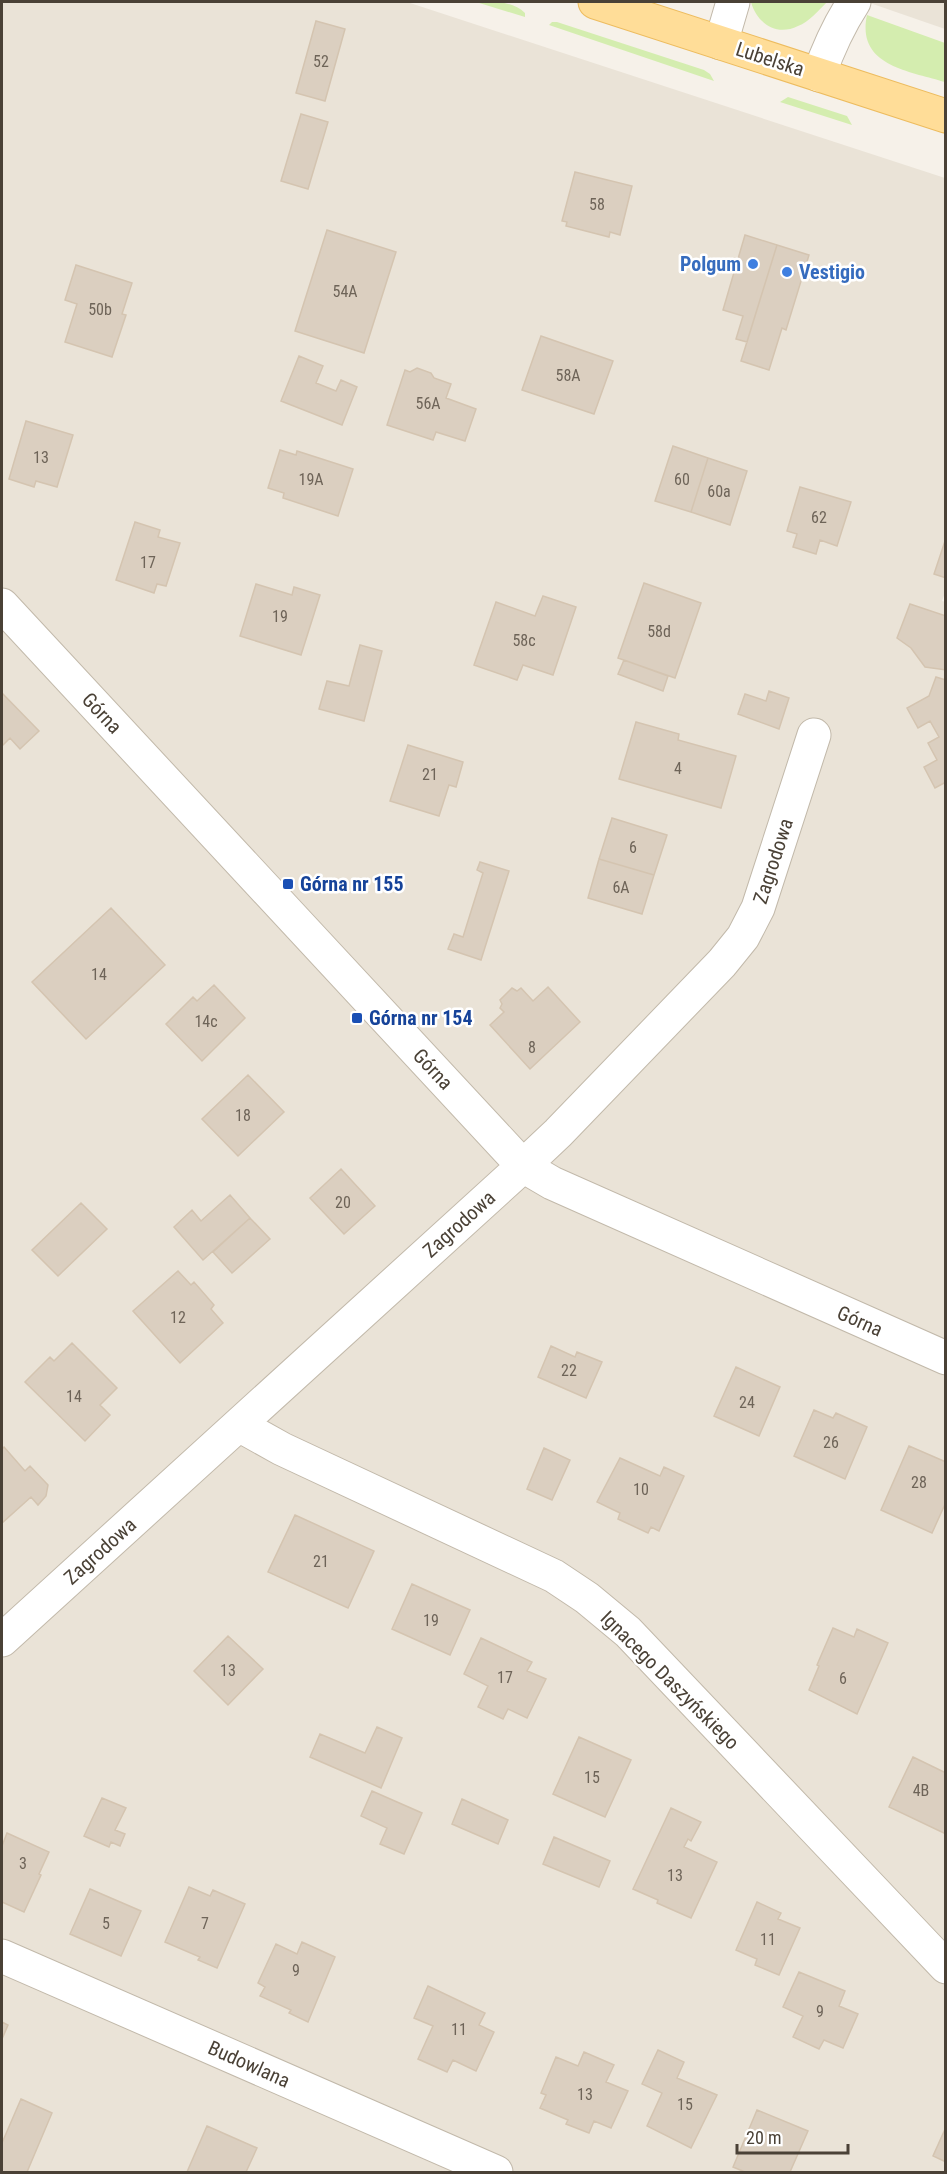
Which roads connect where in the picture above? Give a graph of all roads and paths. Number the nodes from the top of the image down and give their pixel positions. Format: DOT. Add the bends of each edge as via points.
graph roads {
  1 [pos="595,2"];
  2 [pos="734,2"];
  3 [pos="854,2"];
  4 [pos="721,43"];
  5 [pos="819,75"];
  6 [pos="945,116"];
  7 [pos="2,605"];
  8 [pos="814,735"];
  9 [pos="523,1166"];
  10 [pos="945,1358"];
  11 [pos="239,1425"];
  12 [pos="2,1640"];
  13 [pos="2,1956"];
  14 [pos="945,1967"];
  15 [pos="496,2172"];
  1 -- 4 [label="main road, Lubelska"];
  2 -- 4 [label="street"];
  3 -- 5 [label="street" via="833,38"];
  4 -- 5 [label="main road, Lubelska"];
  5 -- 6 [label="main road, Lubelska"];
  7 -- 9 [label="street, Górna"];
  8 -- 9 [label="street, Zagrodowa" via="758,908 743,937"];
  9 -- 10 [label="street, Górna" via="552,1184"];
  9 -- 11 [label="street, Zagrodowa"];
  11 -- 12 [label="street, Zagrodowa"];
  11 -- 14 [label="street, Ignacego Daszyńskiego" via="282,1449 554,1576 587,1598 628,1632"];
  13 -- 15 [label="street, Budowlana"];
}
